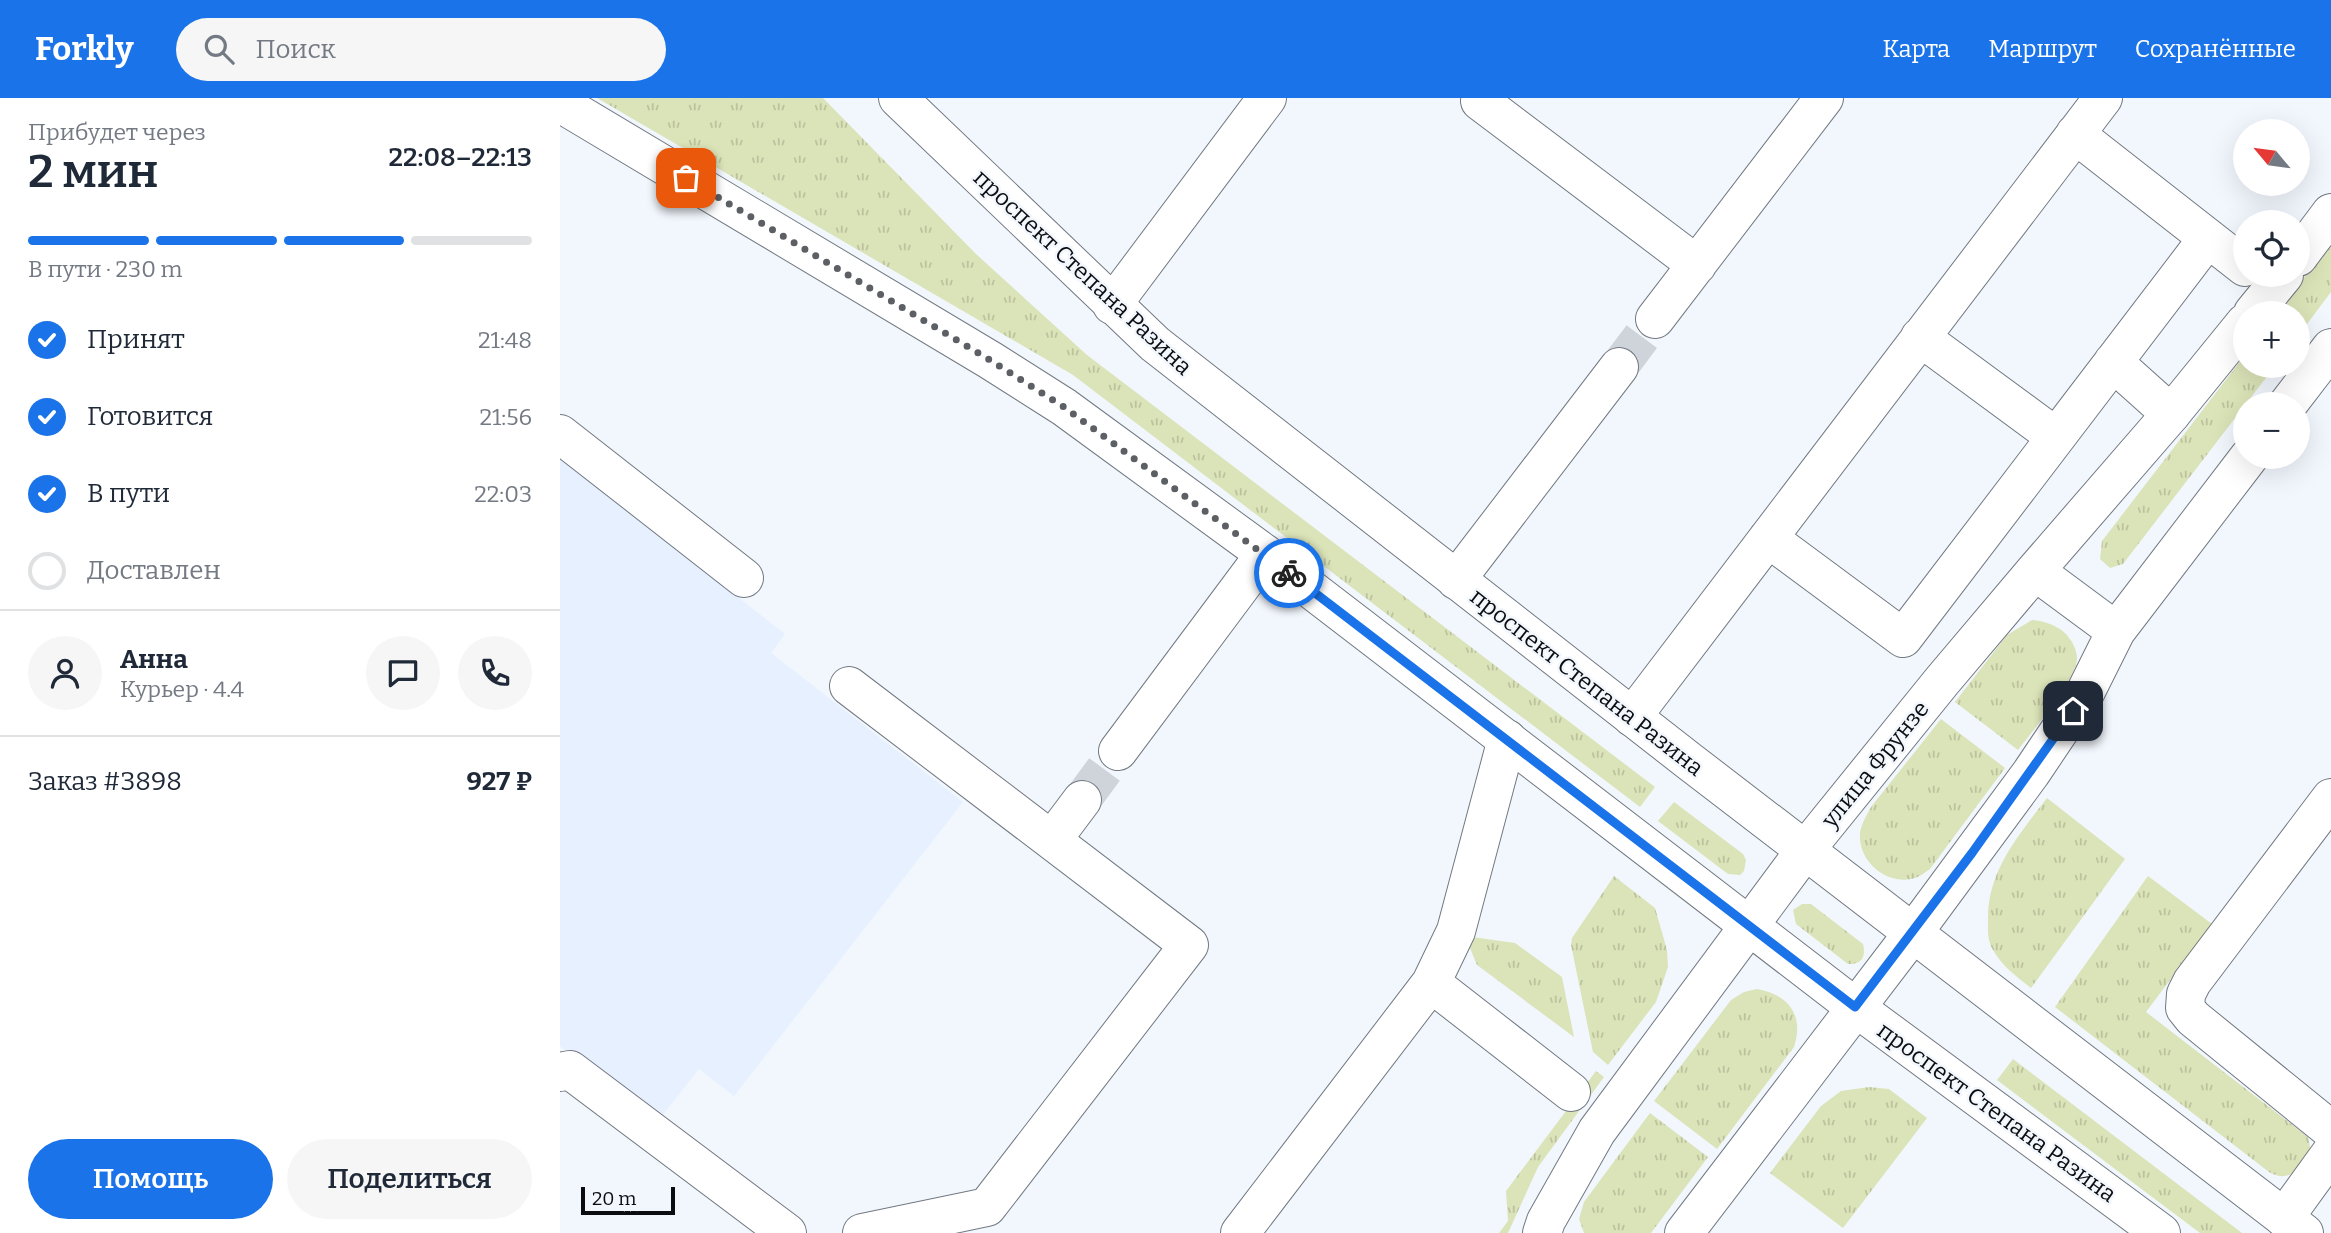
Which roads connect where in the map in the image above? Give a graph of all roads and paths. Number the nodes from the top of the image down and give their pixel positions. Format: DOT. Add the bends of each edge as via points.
graph roads {
  1 [pos="898,98"];
  2 [pos="1267,98"];
  3 [pos="1824,98"];
  4 [pos="2103,98"];
  5 [pos="1480,101"];
  6 [pos="560,103"];
  7 [pos="2075,134"];
  8 [pos="2331,213"];
  9 [pos="2208,238"];
  10 [pos="2310,241"];
  11 [pos="2233,259"];
  12 [pos="1697,265"];
  13 [pos="1112,305"];
  14 [pos="1655,319"];
  15 [pos="1920,337"];
  16 [pos="2233,338"];
  17 [pos="2331,348"];
  18 [pos="2113,362"];
  19 [pos="1619,367"];
  20 [pos="2297,392"];
  21 [pos="2171,414"];
  22 [pos="560,434"];
  23 [pos="2056,437"];
  24 [pos="2240,469"];
  25 [pos="1768,538"];
  26 [pos="1265,554"];
  27 [pos="2035,570"];
  28 [pos="744,578"];
  29 [pos="1456,580"];
  30 [pos="2116,631"];
  31 [pos="849,685"];
  32 [pos="1632,717"];
  33 [pos="1507,739"];
  34 [pos="1118,751"];
  35 [pos="2331,798"];
  36 [pos="1082,800"];
  37 [pos="1052,840"];
  38 [pos="1807,849"];
  39 [pos="1748,925"];
  40 [pos="1913,933"];
  41 [pos="1431,983"];
  42 [pos="1855,1007"];
  43 [pos="560,1072"];
  44 [pos="1571,1092"];
  45 [pos="2331,1130"];
  46 [pos="2331,1153"];
  47 [pos="2294,1225"];
  48 [pos="787,1233"];
  49 [pos="862,1233"];
  50 [pos="1240,1233"];
  51 [pos="1542,1233"];
  52 [pos="1684,1233"];
  53 [pos="2161,1233"];
  1 -- 13 [label="main road, проспект Степана Разина"];
  2 -- 13 [label="main road"];
  3 -- 12 [label="main road"];
  4 -- 7 [label="main road"];
  5 -- 12 [label="main road"];
  6 -- 26 [label="main road, проспект Степана Разина" via="1022,380"];
  7 -- 9 [label="main road"];
  7 -- 15 [label="main road"];
  8 -- 10 [label="main road"];
  9 -- 11 [label="main road"];
  9 -- 18 [label="main road"];
  12 -- 14 [label="main road"];
  13 -- 29 [label="main road, проспект Степана Разина" via="1155,344"];
  15 -- 23 [label="main road"];
  15 -- 25 [label="main road"];
  16 -- 21 [label="main road, улица Фрунзе"];
  17 -- 20 [label="main road"];
  18 -- 21 [label="main road"];
  18 -- 23 [label="main road"];
  19 -- 29 [label="main road"];
  21 -- 27 [label="main road, улица Фрунзе"];
  22 -- 28 [label="main road"];
  23 -- 25 [label="main road" via="1903,638"];
  24 -- 30 [label="main road"];
  25 -- 32 [label="main road"];
  26 -- 33 [label="main road, проспект Степана Разина"];
  26 -- 34 [label="main road"];
  27 -- 30 [label="main road"];
  27 -- 38 [label="main road, улица Фрунзе"];
  29 -- 32 [label="main road, проспект Степана Разина"];
  30 -- 40 [label="main road" via="2087,691"];
  31 -- 37 [label="main road"];
  32 -- 38 [label="main road, проспект Степана Разина"];
  33 -- 39 [label="main road, проспект Степана Разина"];
  33 -- 41 [label="main road" via="1456,931"];
  35 -- 45 [label="main road" via="2192,982 2185,1008"];
  36 -- 37 [label="main road"];
  37 -- 49 [label="main road" via="1189,946 987,1207"];
  38 -- 39 [label="main road, улица Фрунзе"];
  38 -- 40 [label="main road, проспект Степана Разина"];
  39 -- 42 [label="main road, проспект Степана Разина"];
  39 -- 51 [label="main road, улица Фрунзе" via="1597,1131"];
  40 -- 42 [label="main road"];
  40 -- 47 [label="main road, проспект Степана Разина"];
  41 -- 44 [label="main road"];
  41 -- 50 [label="main road"];
  42 -- 52 [label="main road"];
  42 -- 53 [label="main road, проспект Степана Разина"];
  43 -- 48 [label="main road" via="570,1070"];
  46 -- 47 [label="main road"];
}
